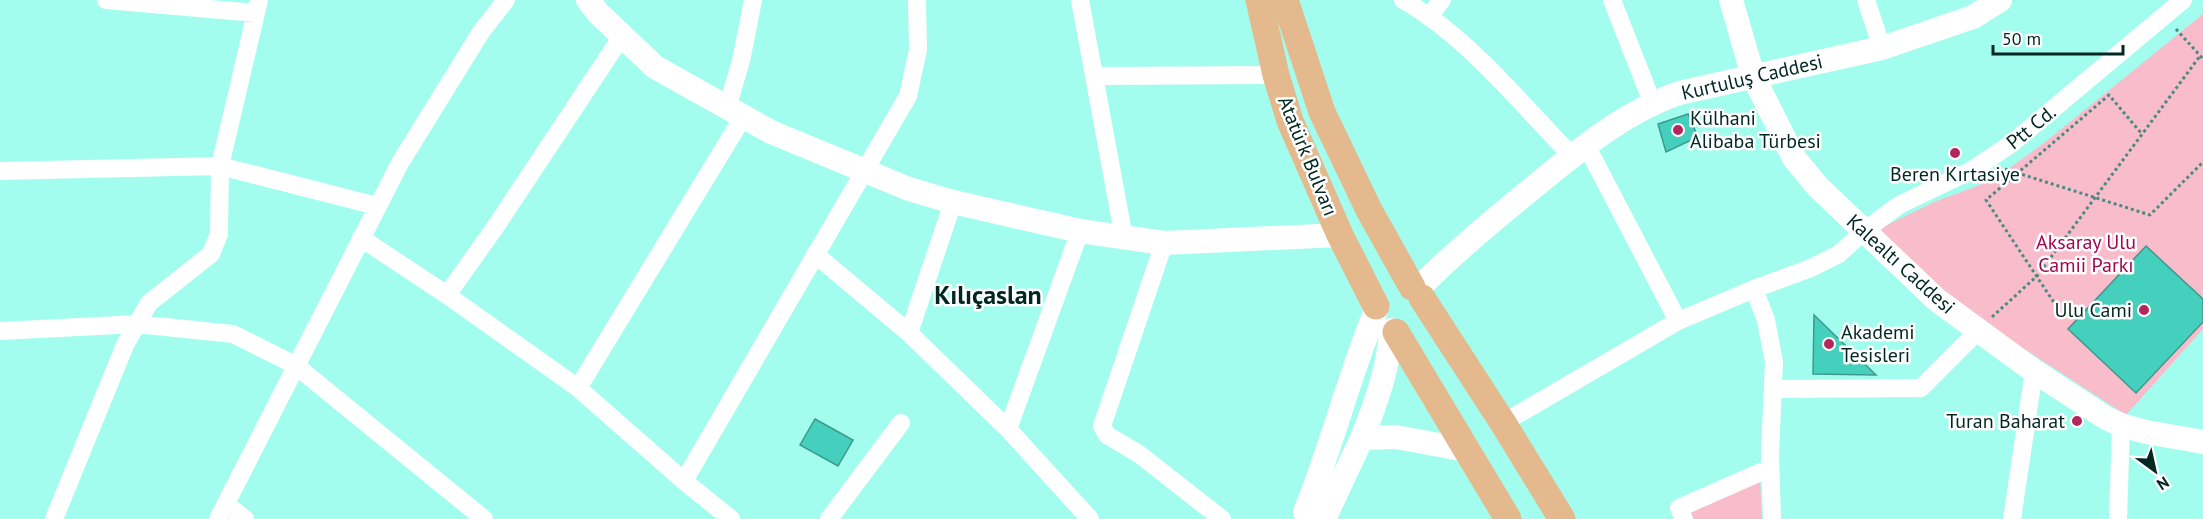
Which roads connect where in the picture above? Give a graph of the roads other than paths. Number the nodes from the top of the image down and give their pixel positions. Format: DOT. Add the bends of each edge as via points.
graph roads {
  1 [pos="106,0"];
  2 [pos="506,0"];
  3 [pos="588,0"];
  4 [pos="753,0"];
  5 [pos="917,0"];
  6 [pos="1080,0"];
  7 [pos="1254,0"];
  8 [pos="1259,0"];
  9 [pos="1285,0"];
  10 [pos="1300,0"];
  11 [pos="1403,0"];
  12 [pos="1442,0"];
  13 [pos="1612,0"];
  14 [pos="1731,0"];
  15 [pos="1866,0"];
  16 [pos="2184,0"];
  17 [pos="1989,3"];
  18 [pos="257,6"];
  19 [pos="1430,15"];
  20 [pos="622,36"];
  21 [pos="1299,46"];
  22 [pos="1882,48"];
  23 [pos="1276,75"];
  24 [pos="1094,76"];
  25 [pos="1753,76"];
  26 [pos="1652,102"];
  27 [pos="735,112"];
  28 [pos="1579,151"];
  29 [pos="220,166"];
  30 [pos="863,170"];
  31 [pos="0,171"];
  32 [pos="953,202"];
  33 [pos="377,206"];
  34 [pos="1080,231"];
  35 [pos="1864,231"];
  36 [pos="1340,235"];
  37 [pos="361,238"];
  38 [pos="1124,238"];
  39 [pos="1164,243"];
  40 [pos="815,254"];
  41 [pos="1754,289"];
  42 [pos="1417,292"];
  43 [pos="447,295"];
  44 [pos="1385,319"];
  45 [pos="1678,321"];
  46 [pos="137,324"];
  47 [pos="1979,330"];
  48 [pos="0,331"];
  49 [pos="909,333"];
  50 [pos="296,365"];
  51 [pos="2034,371"];
  52 [pos="578,388"];
  53 [pos="1773,388"];
  54 [pos="901,423"];
  55 [pos="1503,423"];
  56 [pos="2121,425"];
  57 [pos="1008,429"];
  58 [pos="1362,438"];
  59 [pos="2203,442"];
  60 [pos="1466,450"];
  61 [pos="1770,468"];
  62 [pos="684,481"];
  63 [pos="222,512"];
  64 [pos="1309,517"];
  65 [pos="54,519"];
  66 [pos="245,519"];
  67 [pos="483,519"];
  68 [pos="731,519"];
  69 [pos="829,519"];
  70 [pos="1090,519"];
  71 [pos="1222,519"];
  72 [pos="1508,519"];
  73 [pos="1562,519"];
  74 [pos="1684,519"];
  75 [pos="1772,519"];
  76 [pos="2012,519"];
  77 [pos="2118,519"];
  1 -- 18 [label="street"];
  2 -- 33 [label="street" via="469,52"];
  3 -- 20 [label="street"];
  4 -- 27 [label="street"];
  5 -- 30 [label="street" via="918,50 908,96"];
  6 -- 24 [label="street"];
  7 -- 23 [label="main road"];
  8 -- 23 [label="main road, Atatürk Bulvarı"];
  9 -- 21 [label="main road, Atatürk Bulvarı"];
  10 -- 21 [label="main road"];
  11 -- 19 [label="street"];
  12 -- 19 [label="street"];
  13 -- 26 [label="street"];
  14 -- 25 [label="street, Kalealtı Caddesi"];
  15 -- 22 [label="street"];
  16 -- 35 [label="street, Ptt Cd." via="2011,144 1972,170 1899,205"];
  17 -- 22 [label="street, Kurtuluş Caddesi" via="1973,17"];
  18 -- 29 [label="street"];
  19 -- 28 [label="street"];
  20 -- 27 [label="street" via="655,67"];
  20 -- 43 [label="street"];
  21 -- 42 [label="main road, Atatürk Bulvarı" via="1322,112 1369,210"];
  22 -- 25 [label="street, Kurtuluş Caddesi"];
  23 -- 24 [label="street"];
  23 -- 36 [label="main road, Atatürk Bulvarı" via="1290,121"];
  24 -- 38 [label="street"];
  25 -- 26 [label="street, Kurtuluş Caddesi"];
  25 -- 35 [label="street, Kalealtı Caddesi" via="1794,158"];
  26 -- 28 [label="street, Kurtuluş Caddesi"];
  27 -- 30 [label="street" via="771,132"];
  27 -- 52 [label="street"];
  28 -- 42 [label="street, Kurtuluş Caddesi" via="1446,260"];
  28 -- 45 [label="street"];
  29 -- 31 [label="street"];
  29 -- 33 [label="street"];
  29 -- 46 [label="street" via="219,234 211,254 149,303"];
  30 -- 32 [label="street"];
  30 -- 40 [label="street"];
  32 -- 34 [label="street"];
  32 -- 49 [label="street"];
  33 -- 37 [label="street"];
  34 -- 38 [label="street"];
  34 -- 57 [label="street"];
  35 -- 41 [label="street, Ptt Cd." via="1839,254"];
  35 -- 47 [label="street, Kalealtı Caddesi" via="1937,300"];
  36 -- 39 [label="street"];
  36 -- 44 [label="main road, Atatürk Bulvarı"];
  37 -- 43 [label="street"];
  37 -- 50 [label="street"];
  38 -- 39 [label="street"];
  39 -- 71 [label="street" via="1102,426 1107,435 1139,454"];
  40 -- 49 [label="street"];
  40 -- 62 [label="street"];
  41 -- 45 [label="street, Ptt Cd."];
  41 -- 53 [label="street" via="1766,320 1774,362"];
  42 -- 44 [label="main road" via="1405,284 1389,287 1378,298"];
  42 -- 44 [label="main road" via="1424,312 1417,325 1411,329"];
  42 -- 55 [label="main road, Atatürk Bulvarı"];
  43 -- 52 [label="street"];
  44 -- 58 [label="street" via="1390,354"];
  44 -- 60 [label="main road, Atatürk Bulvarı"];
  44 -- 64 [label="street" via="1361,347"];
  45 -- 55 [label="street, Ptt Cd."];
  46 -- 48 [label="street"];
  46 -- 50 [label="street" via="233,334"];
  46 -- 65 [label="street"];
  47 -- 51 [label="street, Kalealtı Caddesi"];
  47 -- 53 [label="street" via="1921,388"];
  49 -- 57 [label="street"];
  50 -- 63 [label="street"];
  50 -- 67 [label="street"];
  51 -- 56 [label="street, Kalealtı Caddesi"];
  51 -- 76 [label="street"];
  52 -- 62 [label="street"];
  53 -- 61 [label="street"];
  54 -- 69 [label="street"];
  55 -- 73 [label="main road, Atatürk Bulvarı"];
  56 -- 59 [label="street, Kalealtı Caddesi"];
  56 -- 77 [label="street"];
  57 -- 70 [label="street"];
  58 -- 60 [label="street" via="1396,437"];
  58 -- 64 [label="street"];
  60 -- 72 [label="main road, Atatürk Bulvarı"];
  61 -- 74 [label="street" via="1679,508"];
  61 -- 75 [label="street"];
  62 -- 68 [label="street"];
  63 -- 66 [label="street"];
}
